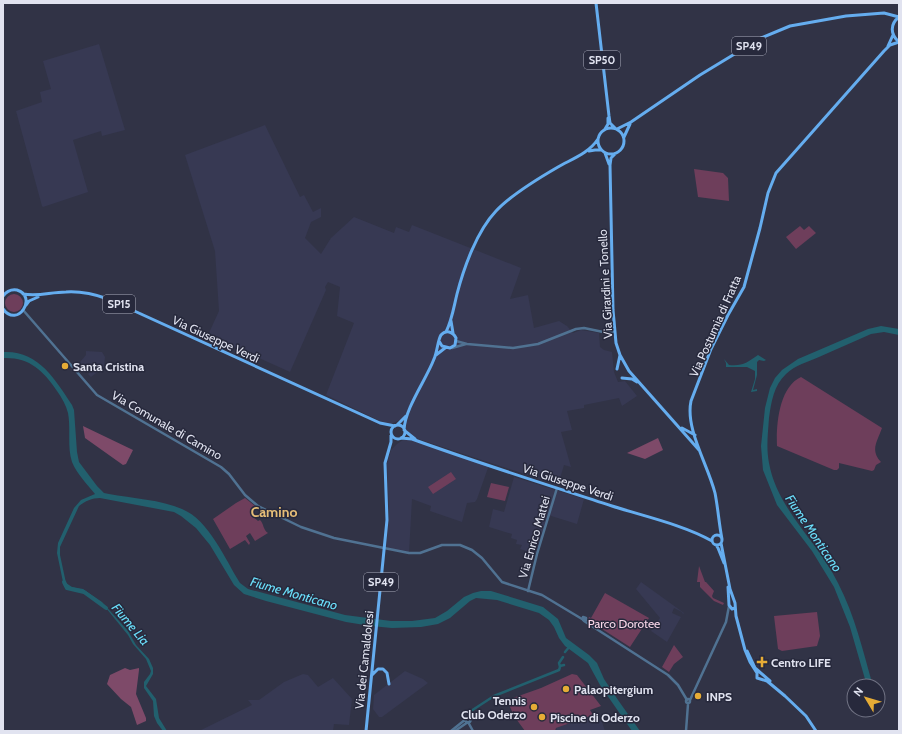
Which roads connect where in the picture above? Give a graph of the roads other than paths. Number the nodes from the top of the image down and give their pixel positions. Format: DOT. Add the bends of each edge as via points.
graph roads {
  1 [pos="596,3"];
  2 [pos="884,13"];
  3 [pos="899,17"];
  4 [pos="893,25"];
  5 [pos="893,34"];
  6 [pos="899,42"];
  7 [pos="884,51"];
  8 [pos="609,116"];
  9 [pos="631,122"];
  10 [pos="616,128"];
  11 [pos="605,129"];
  12 [pos="624,137"];
  13 [pos="598,139"];
  14 [pos="603,152"];
  15 [pos="583,153"];
  16 [pos="615,154"];
  17 [pos="610,165"];
  18 [pos="23,294"];
  19 [pos="3,296"];
  20 [pos="39,296"];
  21 [pos="25,306"];
  22 [pos="3,309"];
  23 [pos="23,310"];
  24 [pos="5,313"];
  25 [pos="20,313"];
  26 [pos="29,318"];
  27 [pos="451,320"];
  28 [pos="614,321"];
  29 [pos="614,331"];
  30 [pos="446,332"];
  31 [pos="606,332"];
  32 [pos="453,333"];
  33 [pos="616,339"];
  34 [pos="456,340"];
  35 [pos="440,341"];
  36 [pos="467,344"];
  37 [pos="445,348"];
  38 [pos="451,348"];
  39 [pos="620,355"];
  40 [pos="434,358"];
  41 [pos="618,369"];
  42 [pos="622,378"];
  43 [pos="639,382"];
  44 [pos="409,411"];
  45 [pos="691,422"];
  46 [pos="380,423"];
  47 [pos="395,426"];
  48 [pos="680,428"];
  49 [pos="684,429"];
  50 [pos="404,430"];
  51 [pos="391,434"];
  52 [pos="695,434"];
  53 [pos="687,436"];
  54 [pos="400,438"];
  55 [pos="424,443"];
  56 [pos="390,448"];
  57 [pos="702,455"];
  58 [pos="557,488"];
  59 [pos="720,525"];
  60 [pos="715,536"];
  61 [pos="706,537"];
  62 [pos="722,539"];
  63 [pos="712,541"];
  64 [pos="721,543"];
  65 [pos="716,545"];
  66 [pos="528,591"];
  67 [pos="733,601"];
  68 [pos="731,607"];
  69 [pos="372,675"];
  70 [pos="389,684"];
  71 [pos="688,700"];
  72 [pos="468,721"];
  73 [pos="366,731"];
  74 [pos="451,731"];
  75 [pos="455,731"];
  76 [pos="473,731"];
  77 [pos="686,731"];
  78 [pos="816,731"];
  1 -- 8 [label="main road, SP50"];
  2 -- 3 [label="main road, SP49"];
  2 -- 4 [label="main road" via="892,19"];
  2 -- 9 [label="main road, SP49" via="814,21 790,26 761,38 700,75"];
  3 -- 4 [label="main road"];
  4 -- 5 [label="main road"];
  5 -- 6 [label="main road"];
  5 -- 7 [label="main road, Via Postumia di Fratta"];
  6 -- 7 [label="main road, Via Postumia di Fratta" via="890,45"];
  7 -- 45 [label="main road, Via Postumia di Fratta" via="784,164 772,181 747,279 711,349 691,401"];
  8 -- 10 [label="main road, SP50" via="610,123"];
  8 -- 11 [label="main road, SP50"];
  9 -- 10 [label="main road, SP49"];
  9 -- 12 [label="main road"];
  10 -- 11 [label="main road, SP49"];
  10 -- 12 [label="main road"];
  11 -- 13 [label="main road, SP49"];
  12 -- 16 [label="main road" via="622,149"];
  13 -- 14 [label="main road" via="598,145"];
  13 -- 15 [label="main road, SP49"];
  14 -- 15 [label="main road, SP49" via="593,150"];
  14 -- 16 [label="main road, SP49"];
  14 -- 17 [label="main road, Via Girardini e Tonello"];
  15 -- 27 [label="main road, SP49" via="514,196 491,216 475,243"];
  16 -- 17 [label="main road, Via Girardini e Tonello"];
  17 -- 28 [label="main road, Via Girardini e Tonello"];
  18 -- 19 [label="main road, SP15" via="11,290"];
  18 -- 20 [label="main road, SP15"];
  18 -- 21 [label="main road"];
  20 -- 21 [label="main road, SP15"];
  20 -- 46 [label="main road, Via Giuseppe Verdi / SP15" via="82,292 95,294"];
  21 -- 23 [label="main road, SP15"];
  22 -- 24 [label="main road"];
  23 -- 25 [label="main road, SP15"];
  23 -- 26 [label="street, Via Comunale di Camino"];
  24 -- 25 [label="main road"];
  25 -- 26 [label="street, Via Comunale di Camino"];
  26 -- 66 [label="street, Via Comunale di Camino" via="97,395 221,467 245,495 262,508 301,527 366,545 420,553 442,545 460,545 482,558 500,580"];
  27 -- 30 [label="main road, SP49"];
  27 -- 32 [label="main road, SP49"];
  28 -- 29 [label="main road, Via Girardini e Tonello"];
  28 -- 31 [label="street"];
  29 -- 31 [label="street"];
  29 -- 33 [label="main road, Via Girardini e Tonello"];
  30 -- 32 [label="main road"];
  30 -- 35 [label="main road, SP49" via="441,335"];
  31 -- 33 [label="street"];
  31 -- 36 [label="street" via="576,329 538,344 513,348"];
  32 -- 34 [label="main road, SP49"];
  33 -- 39 [label="main road, Via Girardini e Tonello"];
  34 -- 36 [label="street"];
  34 -- 38 [label="main road"];
  35 -- 37 [label="main road"];
  35 -- 40 [label="main road, SP49"];
  36 -- 38 [label="street"];
  37 -- 38 [label="main road"];
  37 -- 40 [label="main road, SP49"];
  39 -- 41 [label="main road"];
  39 -- 43 [label="main road, Via Girardini e Tonello"];
  40 -- 44 [label="main road, SP49"];
  42 -- 43 [label="main road"];
  43 -- 48 [label="main road, Via Girardini e Tonello"];
  44 -- 47 [label="main road, SP49"];
  44 -- 50 [label="main road, SP49"];
  45 -- 49 [label="main road" via="688,428"];
  45 -- 52 [label="main road, Via Postumia di Fratta"];
  46 -- 47 [label="main road, Via Giuseppe Verdi / SP15"];
  46 -- 51 [label="main road, Via Giuseppe Verdi / SP15"];
  47 -- 50 [label="main road" via="400,426"];
  47 -- 51 [label="main road, SP49"];
  48 -- 49 [label="main road"];
  48 -- 53 [label="main road, Via Girardini e Tonello"];
  49 -- 52 [label="main road"];
  50 -- 54 [label="main road, SP49" via="404,435"];
  50 -- 55 [label="main road, Via Giuseppe Verdi"];
  51 -- 54 [label="main road" via="394,438"];
  51 -- 56 [label="main road, Via dei Camaldolesi / SP49"];
  52 -- 53 [label="main road" via="691,438"];
  52 -- 57 [label="main road, Via Postumia di Fratta"];
  53 -- 57 [label="main road, Via Girardini e Tonello"];
  54 -- 55 [label="main road, Via Giuseppe Verdi"];
  54 -- 56 [label="main road, SP49"];
  55 -- 58 [label="main road, Via Giuseppe Verdi"];
  56 -- 69 [label="main road, Via dei Camaldolesi / SP49" via="385,470 387,520"];
  57 -- 59 [label="main road, Via Postumia di Fratta" via="715,493"];
  58 -- 61 [label="main road, Via Giuseppe Verdi"];
  58 -- 66 [label="street, Via Enrico Mattei"];
  59 -- 60 [label="main road"];
  59 -- 62 [label="main road, Via Postumia di Fratta"];
  60 -- 61 [label="main road, Via Giuseppe Verdi"];
  60 -- 62 [label="main road"];
  60 -- 63 [label="main road"];
  61 -- 63 [label="main road, Via Giuseppe Verdi"];
  62 -- 64 [label="main road"];
  63 -- 65 [label="main road"];
  64 -- 65 [label="main road"];
  64 -- 67 [label="main road"];
  65 -- 68 [label="main road" via="723,559"];
  66 -- 71 [label="street, Via Comunale di Camino" via="542,594 668,675 678,684"];
  67 -- 68 [label="main road"];
  67 -- 68 [label="main road" via="735,605"];
  68 -- 71 [label="street"];
  68 -- 78 [label="main road" via="754,666 761,676 806,716"];
  69 -- 70 [label="main road" via="378,669 383,669 387,673"];
  69 -- 73 [label="main road, Via dei Camaldolesi / SP49"];
  71 -- 77 [label="street, Via Comunale di Camino"];
  72 -- 74 [label="street"];
  72 -- 75 [label="street"];
  72 -- 76 [label="street"];
}
